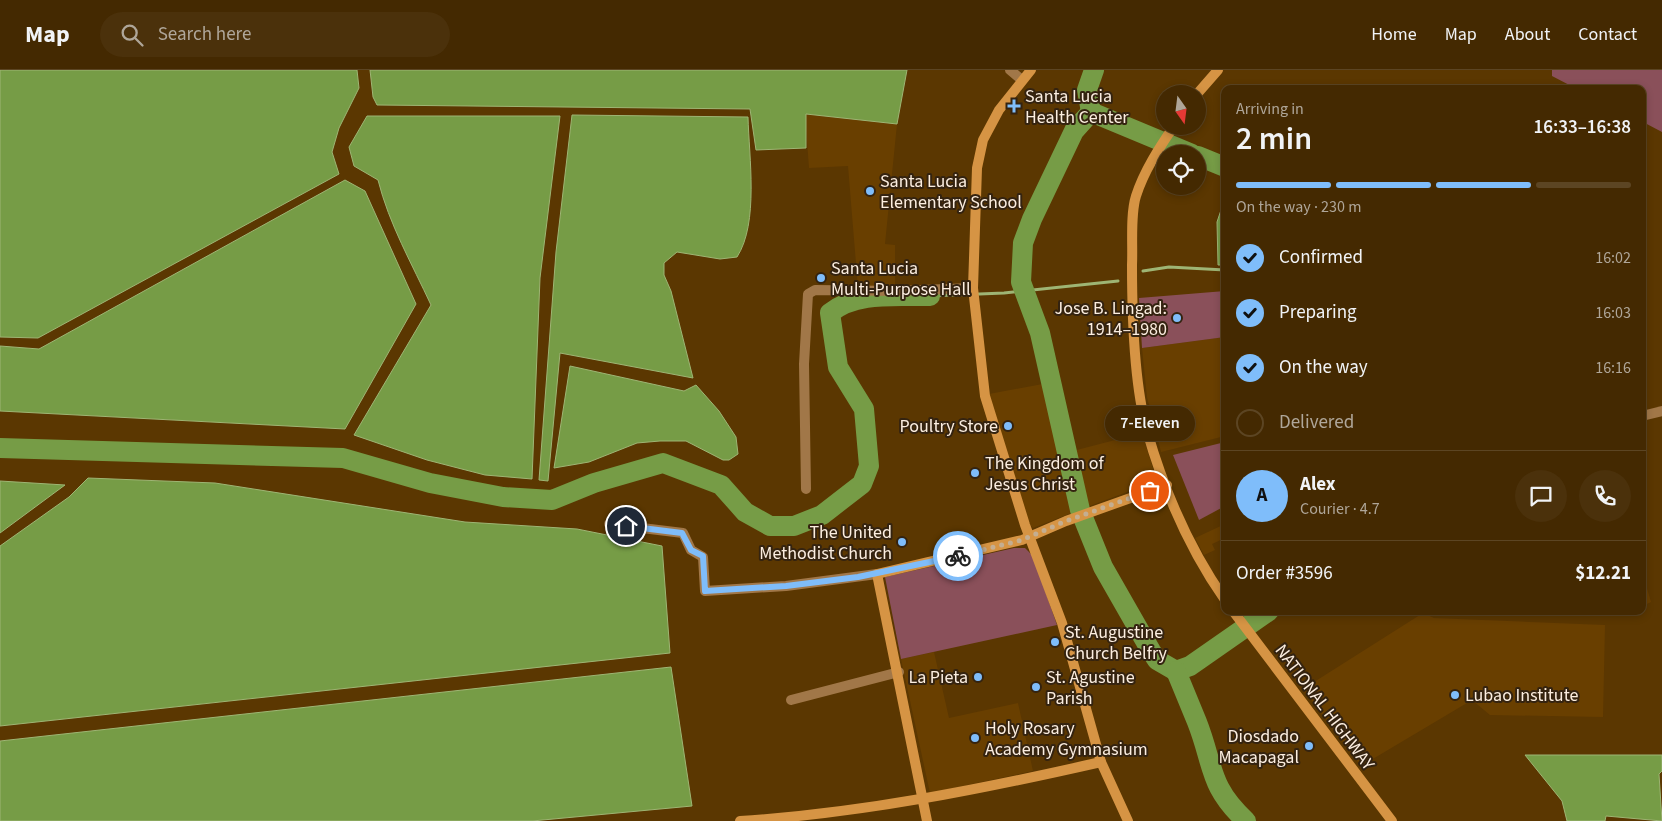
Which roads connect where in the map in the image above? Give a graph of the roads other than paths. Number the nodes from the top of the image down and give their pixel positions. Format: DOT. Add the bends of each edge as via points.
graph roads {
  1 [pos="1010,70"];
  2 [pos="1031,70"];
  3 [pos="1218,70"];
  4 [pos="1022,80"];
  5 [pos="1205,85"];
  6 [pos="1168,135"];
  7 [pos="973,289"];
  8 [pos="1662,411"];
  9 [pos="1646,415"];
  10 [pos="1167,486"];
  11 [pos="806,489"];
  12 [pos="609,524"];
  13 [pos="1031,536"];
  14 [pos="877,574"];
  15 [pos="1221,594"];
  16 [pos="1236,615"];
  17 [pos="899,672"];
  18 [pos="791,700"];
  19 [pos="1101,762"];
  20 [pos="923,800"];
  21 [pos="740,821"];
  22 [pos="927,821"];
  23 [pos="1128,821"];
  24 [pos="1392,821"];
  1 -- 4 [label="street"];
  2 -- 4 [label="street"];
  3 -- 5 [label="street"];
  4 -- 7 [label="street" via="999,110 983,140 977,168"];
  6 -- 10 [label="street" via="1151,160 1136,198 1132,297 1147,431"];
  7 -- 11 [label="street" via="815,290 808,294 804,364"];
  7 -- 13 [label="street" via="985,396"];
  8 -- 9 [label="street"];
  10 -- 13 [label="street"];
  10 -- 15 [label="street" via="1208,576"];
  12 -- 14 [label="street" via="682,533 691,550 703,556 705,591 786,586"];
  13 -- 14 [label="street" via="1006,545"];
  13 -- 19 [label="street" via="1062,623"];
  14 -- 17 [label="street"];
  16 -- 24 [label="street, NATIONAL HIGHWAY"];
  17 -- 18 [label="street"];
  17 -- 20 [label="street"];
  19 -- 20 [label="street"];
  19 -- 23 [label="street"];
  20 -- 21 [label="street" via="809,817"];
  20 -- 22 [label="street"];
}
